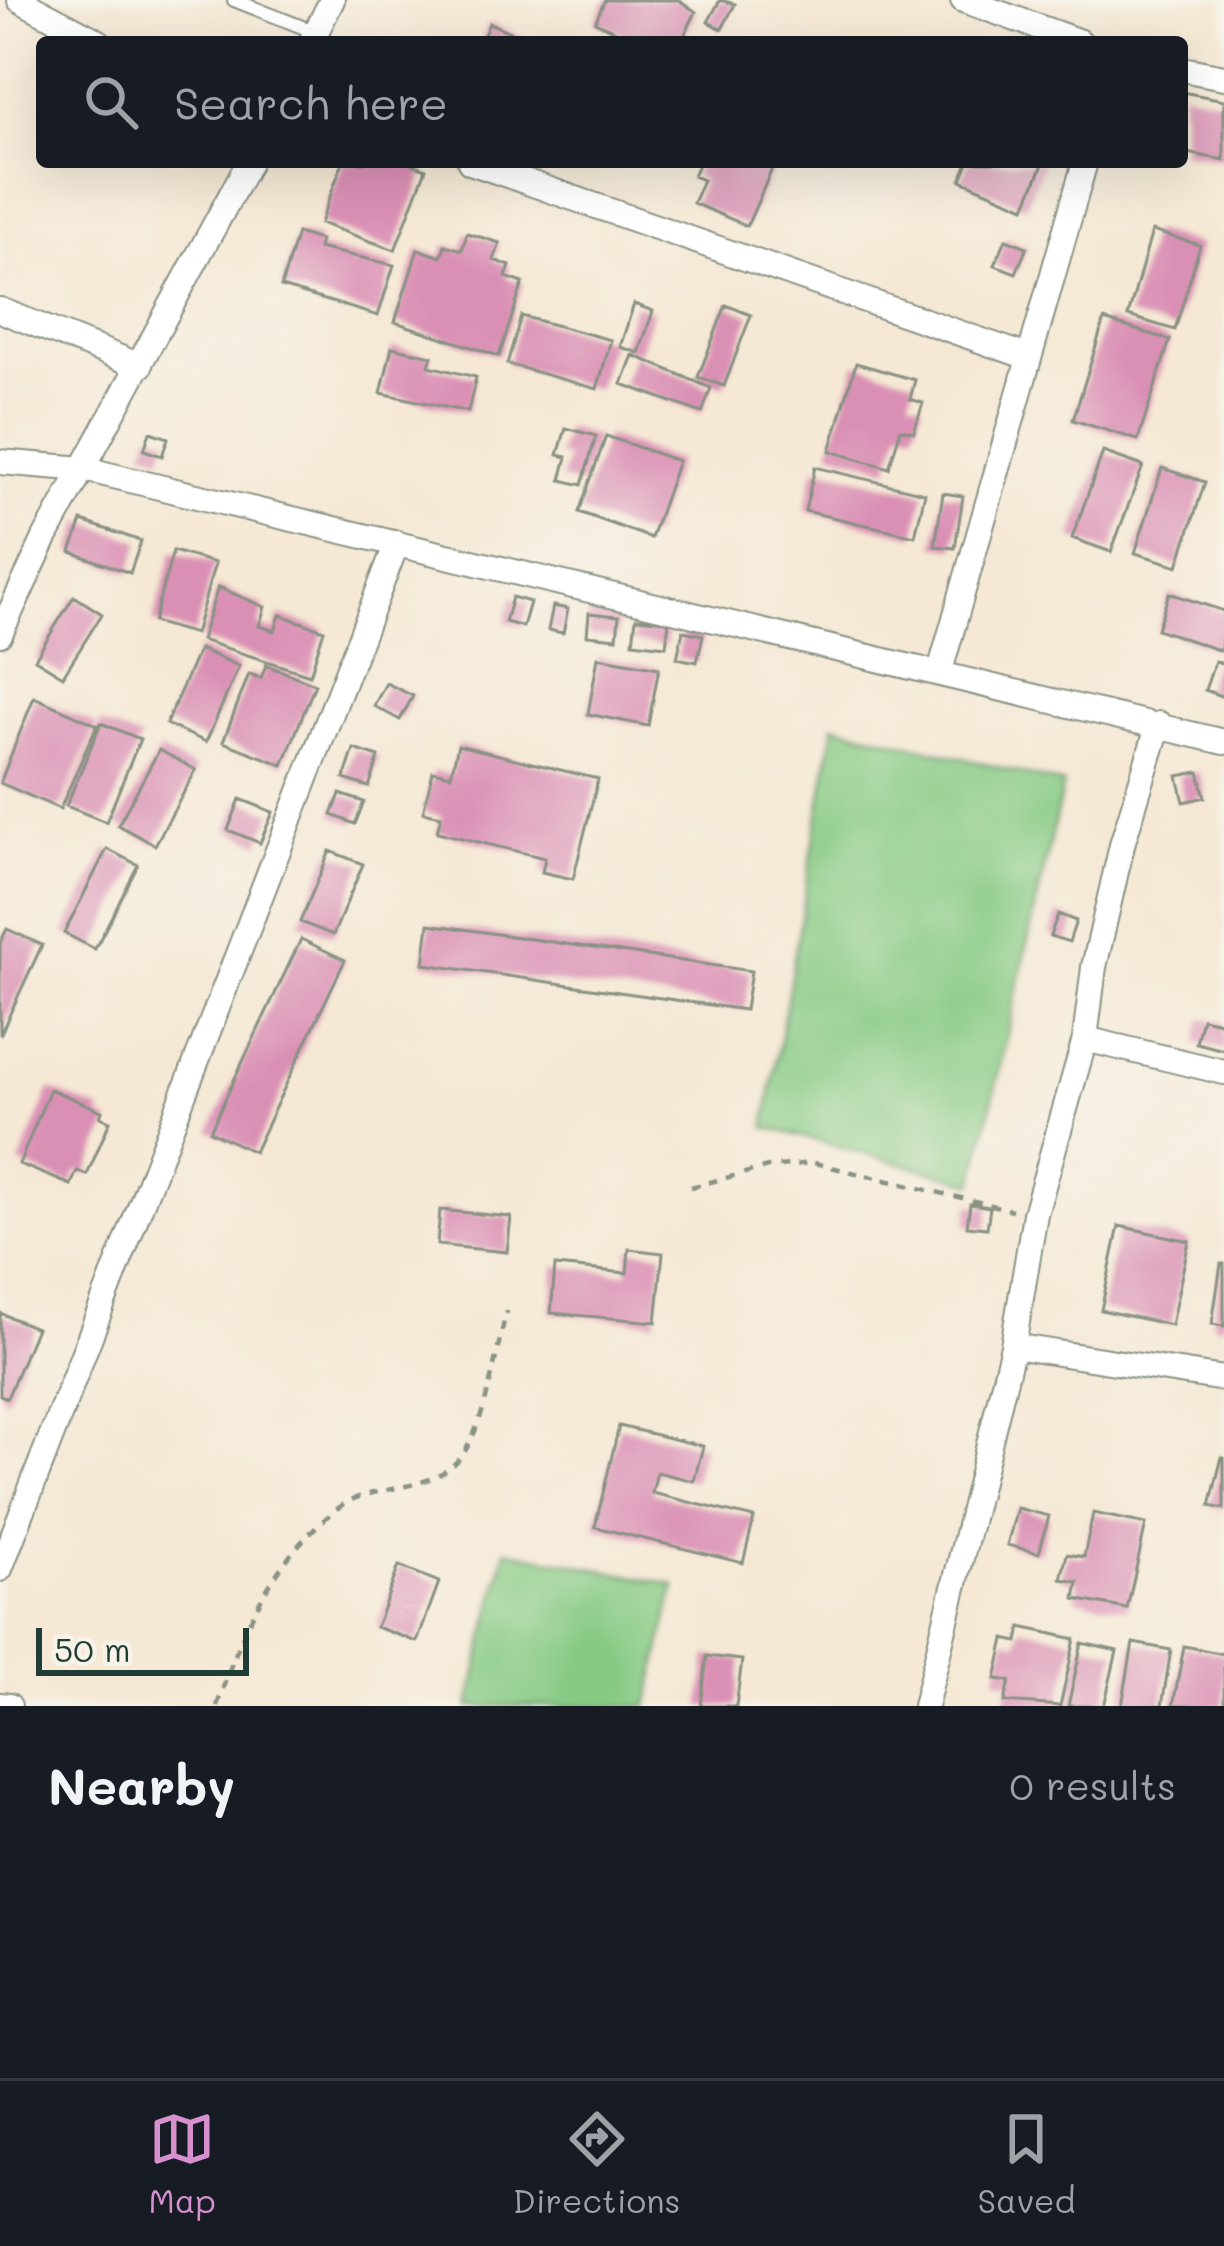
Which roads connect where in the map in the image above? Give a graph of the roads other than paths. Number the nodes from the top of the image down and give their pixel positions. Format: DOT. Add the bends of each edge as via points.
graph roads {
  1 [pos="20,0"];
  2 [pos="234,0"];
  3 [pos="332,0"];
  4 [pos="963,0"];
  5 [pos="88,36"];
  6 [pos="309,36"];
  7 [pos="314,36"];
  8 [pos="1063,36"];
  9 [pos="1188,70"];
  10 [pos="1224,77"];
  11 [pos="246,168"];
  12 [pos="487,168"];
  13 [pos="1083,168"];
  14 [pos="0,310"];
  15 [pos="1028,357"];
  16 [pos="140,366"];
  17 [pos="0,462"];
  18 [pos="84,469"];
  19 [pos="397,543"];
  20 [pos="0,634"];
  21 [pos="940,671"];
  22 [pos="1159,724"];
  23 [pos="1224,742"];
  24 [pos="1084,1039"];
  25 [pos="1224,1072"];
  26 [pos="1012,1346"];
  27 [pos="1224,1379"];
  28 [pos="0,1569"];
  29 [pos="925,1706"];
  1 -- 5 [label="street"];
  2 -- 6 [label="lane"];
  3 -- 7 [label="street"];
  4 -- 8 [label="street"];
  9 -- 10 [label="street"];
  11 -- 16 [label="street"];
  12 -- 15 [label="street"];
  13 -- 15 [label="street"];
  14 -- 16 [label="street"];
  15 -- 21 [label="street"];
  16 -- 18 [label="street"];
  17 -- 18 [label="street"];
  18 -- 19 [label="street"];
  18 -- 20 [label="street"];
  19 -- 21 [label="street"];
  19 -- 28 [label="street"];
  21 -- 22 [label="street"];
  22 -- 23 [label="street"];
  22 -- 24 [label="street" via="1123,841"];
  24 -- 25 [label="street"];
  24 -- 26 [label="street" via="1035,1214"];
  26 -- 27 [label="street"];
  26 -- 29 [label="street"];
}
